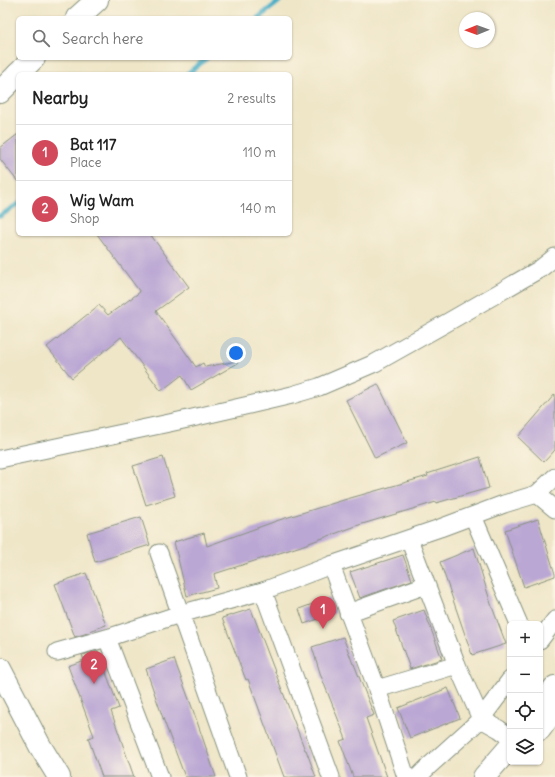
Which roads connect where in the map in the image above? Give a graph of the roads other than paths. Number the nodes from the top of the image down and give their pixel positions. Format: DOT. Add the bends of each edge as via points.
graph roads {
  1 [pos="97,0"];
  2 [pos="79,16"];
  3 [pos="32,60"];
  4 [pos="20,72"];
  5 [pos="16,76"];
  6 [pos="0,92"];
  7 [pos="555,257"];
  8 [pos="0,460"];
  9 [pos="555,478"];
  10 [pos="536,494"];
  11 [pos="555,509"];
  12 [pos="473,516"];
  13 [pos="409,539"];
  14 [pos="158,553"];
  15 [pos="331,565"];
  16 [pos="426,585"];
  17 [pos="263,591"];
  18 [pos="348,613"];
  19 [pos="180,614"];
  20 [pos="555,620"];
  21 [pos="518,621"];
  22 [pos="543,636"];
  23 [pos="108,638"];
  24 [pos="58,652"];
  25 [pos="457,665"];
  26 [pos="0,669"];
  27 [pos="507,684"];
  28 [pos="555,687"];
  29 [pos="377,689"];
  30 [pos="543,703"];
  31 [pos="555,708"];
  32 [pos="481,719"];
  33 [pos="543,725"];
  34 [pos="507,735"];
  35 [pos="507,750"];
  36 [pos="512,765"];
  37 [pos="59,777"];
  38 [pos="160,777"];
  39 [pos="238,777"];
  40 [pos="331,777"];
  41 [pos="406,777"];
  42 [pos="418,777"];
  43 [pos="484,777"];
  44 [pos="502,777"];
  1 -- 2 [label="street"];
  3 -- 4 [label="street"];
  5 -- 6 [label="street"];
  7 -- 8 [label="street" via="534,272 375,363 319,387"];
  9 -- 10 [label="street"];
  10 -- 11 [label="street"];
  10 -- 12 [label="street"];
  12 -- 13 [label="street"];
  12 -- 21 [label="street"];
  13 -- 15 [label="street"];
  13 -- 16 [label="street"];
  14 -- 19 [label="street"];
  15 -- 17 [label="street"];
  15 -- 18 [label="street"];
  16 -- 18 [label="street"];
  16 -- 25 [label="street"];
  17 -- 19 [label="street"];
  17 -- 40 [label="street"];
  18 -- 29 [label="street"];
  19 -- 23 [label="street"];
  19 -- 39 [label="street"];
  20 -- 22 [label="street"];
  23 -- 24 [label="street"];
  23 -- 38 [label="street"];
  25 -- 29 [label="street"];
  25 -- 32 [label="street"];
  26 -- 37 [label="street"];
  27 -- 32 [label="street"];
  28 -- 30 [label="street"];
  29 -- 41 [label="street"];
  31 -- 33 [label="street"];
  32 -- 34 [label="street"];
  32 -- 42 [label="street"];
  35 -- 43 [label="street"];
  36 -- 44 [label="street"];
}
